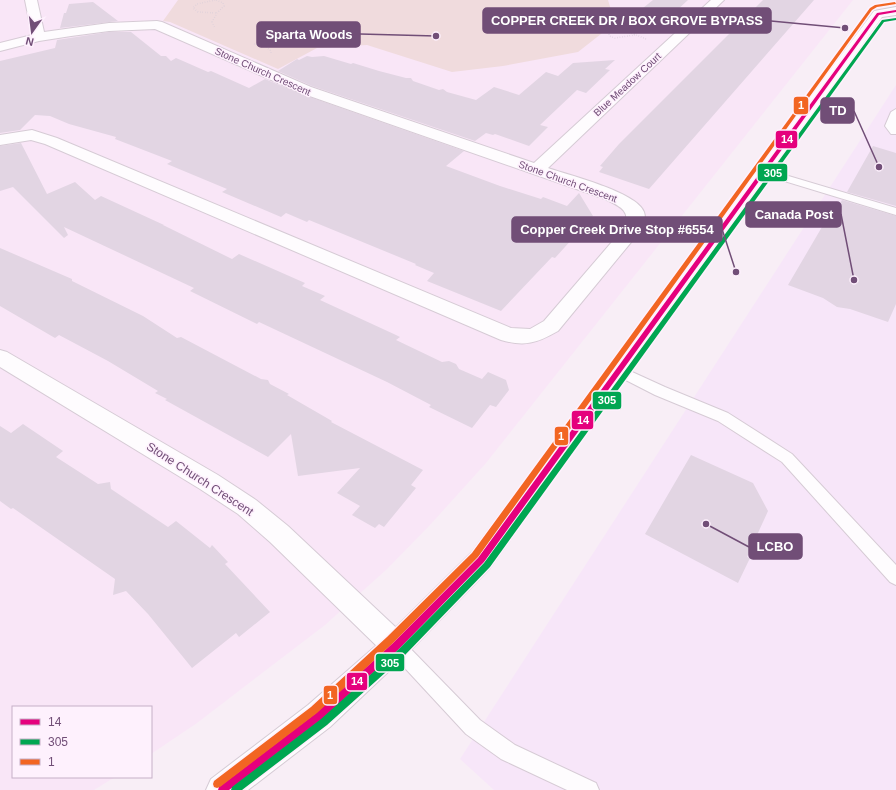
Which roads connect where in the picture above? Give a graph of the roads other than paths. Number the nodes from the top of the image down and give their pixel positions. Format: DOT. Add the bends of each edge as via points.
graph roads {
  1 [pos="31,0"];
  2 [pos="718,0"];
  3 [pos="874,0"];
  4 [pos="896,11"];
  5 [pos="878,14"];
  6 [pos="39,37"];
  7 [pos="0,46"];
  8 [pos="896,112"];
  9 [pos="894,132"];
  10 [pos="0,140"];
  11 [pos="537,169"];
  12 [pos="765,172"];
  13 [pos="896,212"];
  14 [pos="0,357"];
  15 [pos="619,371"];
  16 [pos="896,577"];
  17 [pos="396,646"];
  18 [pos="222,790"];
  19 [pos="589,790"];
  1 -- 6 [label="street"];
  2 -- 11 [label="street, Blue Meadow Court"];
  3 -- 5 [label="street" via="872,4"];
  4 -- 5 [label="street"];
  5 -- 12 [label="street"];
  6 -- 7 [label="street, Stone Church Crescent"];
  6 -- 11 [label="street, Stone Church Crescent" via="109,27 157,25 306,90"];
  8 -- 9 [label="lane" via="890,126"];
  10 -- 11 [label="street, Stone Church Crescent" via="32,135 52,141 508,336 534,336 551,326 636,222 635,212 625,202"];
  12 -- 13 [label="lane"];
  12 -- 15 [label="street"];
  14 -- 17 [label="street, Stone Church Crescent" via="247,507 280,534"];
  15 -- 16 [label="lane" via="660,391 723,416 787,458"];
  15 -- 17 [label="street" via="481,560"];
  17 -- 18 [label="street" via="319,716"];
  17 -- 19 [label="lane" via="473,727 508,752"];
}
